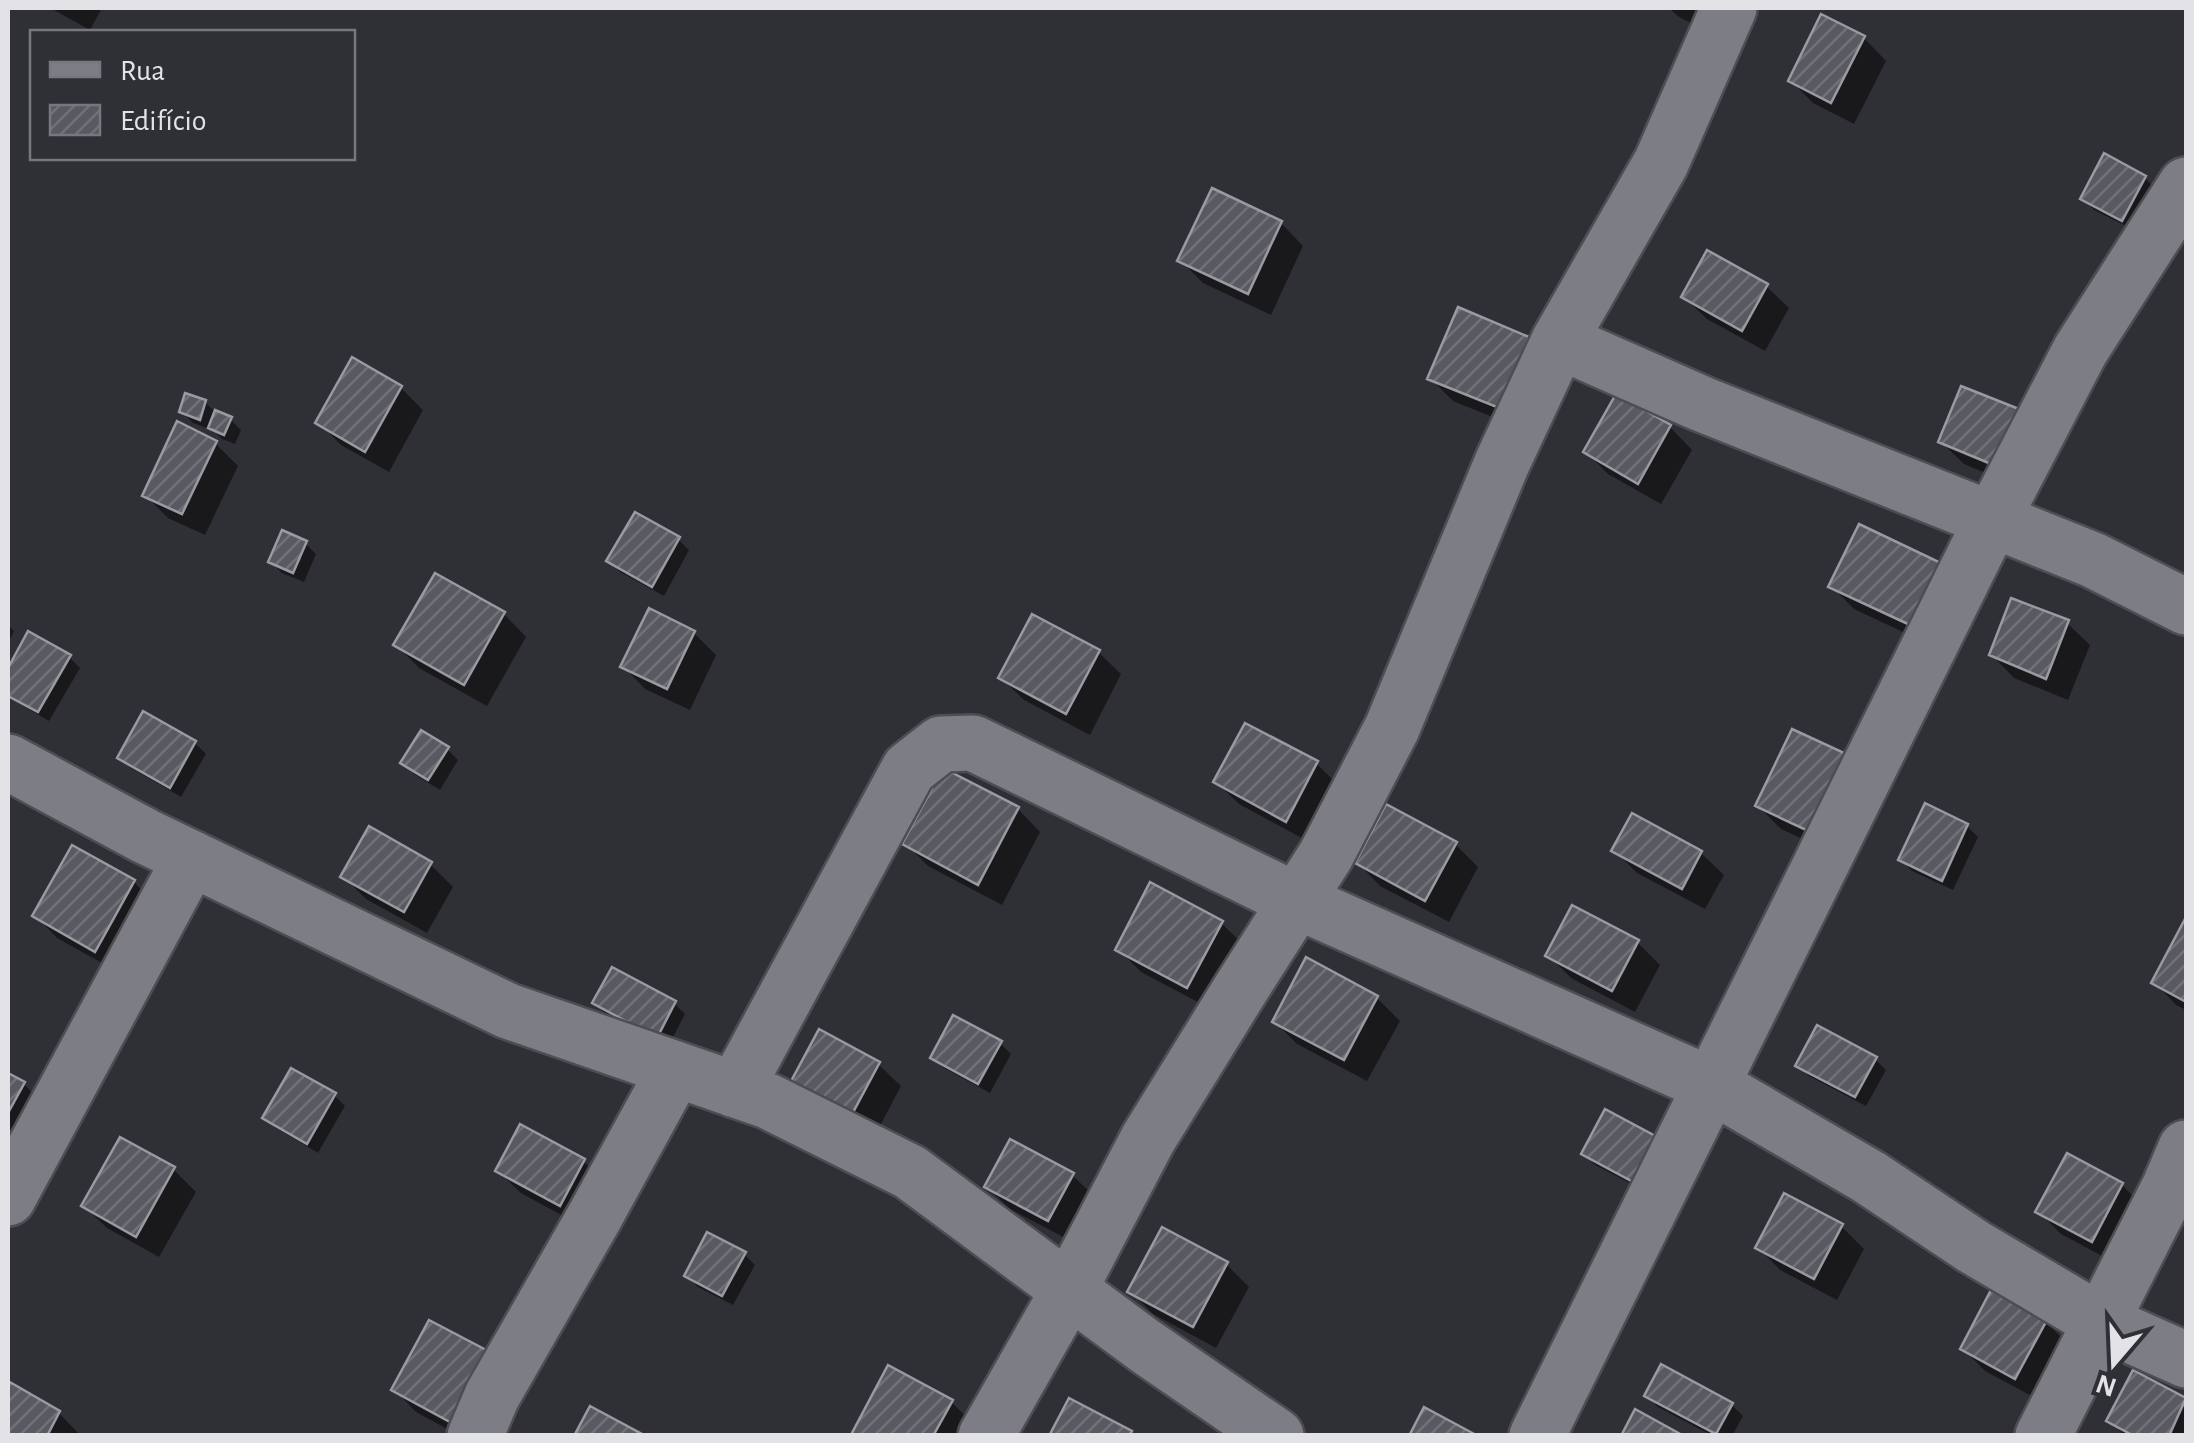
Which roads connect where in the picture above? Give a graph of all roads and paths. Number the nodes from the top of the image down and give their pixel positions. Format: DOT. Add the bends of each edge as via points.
graph roads {
  1 [pos="1729,8"];
  2 [pos="2186,185"];
  3 [pos="1559,341"];
  4 [pos="1992,520"];
  5 [pos="2186,607"];
  6 [pos="8,762"];
  7 [pos="191,858"];
  8 [pos="1297,901"];
  9 [pos="675,1070"];
  10 [pos="1711,1085"];
  11 [pos="735,1090"];
  12 [pos="2186,1148"];
  13 [pos="8,1198"];
  14 [pos="1069,1290"];
  15 [pos="2101,1322"];
  16 [pos="2186,1360"];
  17 [pos="475,1436"];
  18 [pos="986,1436"];
  19 [pos="1276,1436"];
  20 [pos="1536,1436"];
  21 [pos="2044,1436"];
  1 -- 3 [label="street" via="1660,163"];
  2 -- 4 [label="street" via="2080,351"];
  3 -- 4 [label="street"];
  3 -- 8 [label="street" via="1392,728"];
  4 -- 5 [label="street"];
  4 -- 10 [label="street"];
  6 -- 7 [label="street"];
  7 -- 9 [label="street" via="508,1012"];
  7 -- 13 [label="street"];
  8 -- 10 [label="street"];
  8 -- 11 [label="street" via="972,743 941,744 909,770"];
  8 -- 14 [label="street" via="1148,1139"];
  9 -- 11 [label="street"];
  9 -- 17 [label="street"];
  10 -- 15 [label="street"];
  10 -- 20 [label="street"];
  11 -- 14 [label="street" via="910,1172"];
  12 -- 15 [label="street"];
  14 -- 18 [label="street"];
  14 -- 19 [label="street"];
  15 -- 16 [label="street"];
  15 -- 21 [label="street"];
}
